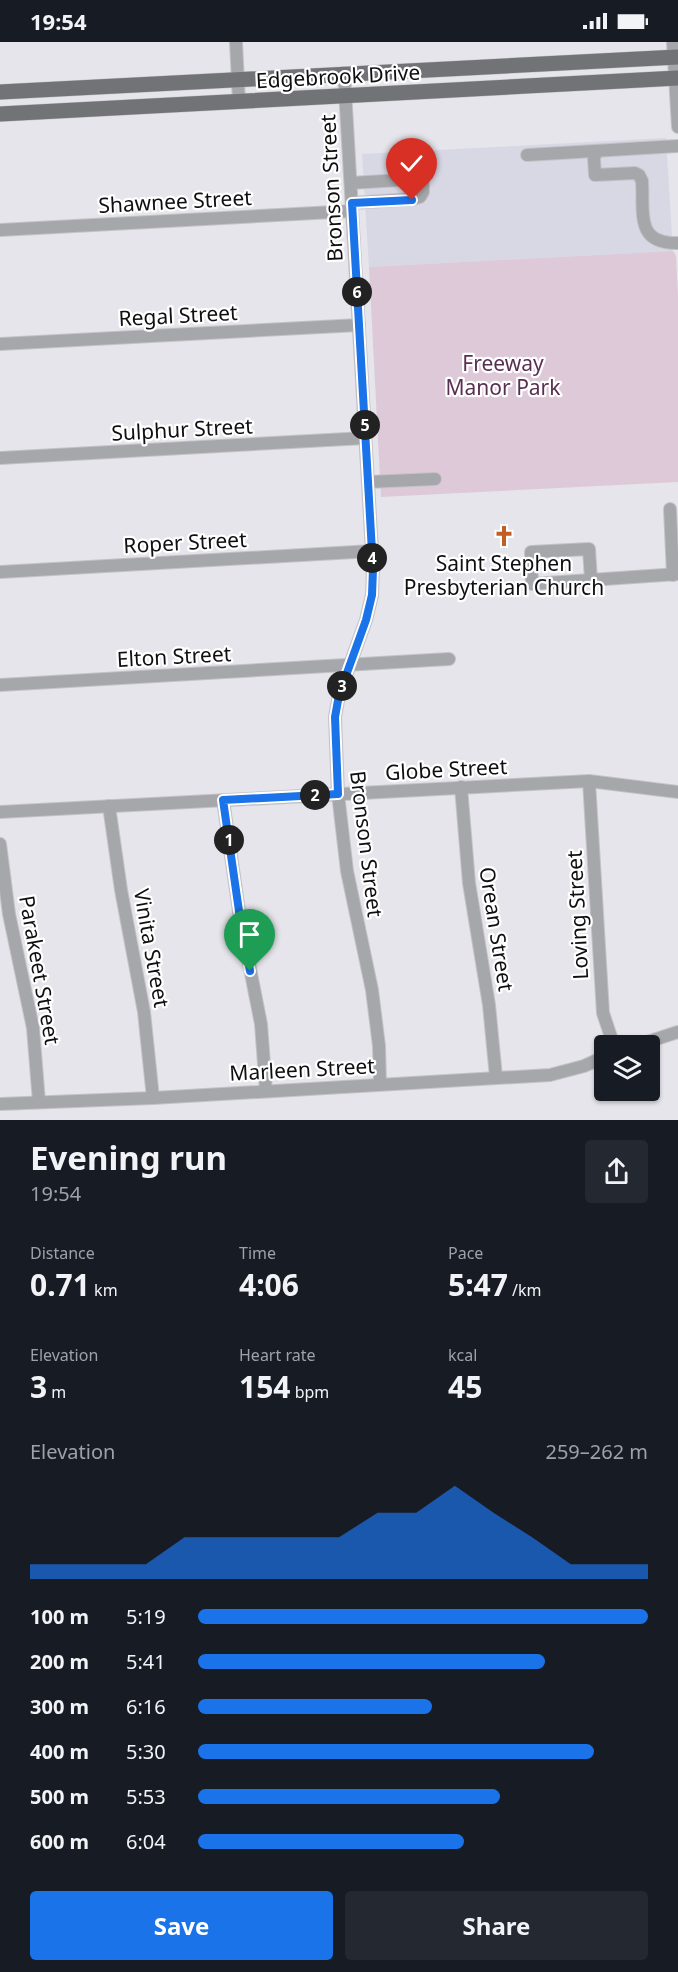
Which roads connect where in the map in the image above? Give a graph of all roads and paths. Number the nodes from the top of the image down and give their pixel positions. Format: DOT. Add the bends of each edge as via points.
graph roads {
  1 [pos="236,42"];
  2 [pos="675,52"];
  3 [pos="504,65"];
  4 [pos="344,73"];
  5 [pos="676,78"];
  6 [pos="238,80"];
  7 [pos="506,87"];
  8 [pos="42,90"];
  9 [pos="0,92"];
  10 [pos="345,96"];
  11 [pos="239,102"];
  12 [pos="44,112"];
  13 [pos="0,114"];
  14 [pos="678,127"];
  15 [pos="678,146"];
  16 [pos="596,151"];
  17 [pos="526,155"];
  18 [pos="351,183"];
  19 [pos="352,207"];
  20 [pos="0,230"];
  21 [pos="678,243"];
  22 [pos="359,325"];
  23 [pos="0,344"];
  24 [pos="365,438"];
  25 [pos="0,458"];
  26 [pos="435,479"];
  27 [pos="368,482"];
  28 [pos="670,509"];
  29 [pos="372,551"];
  30 [pos="0,572"];
  31 [pos="675,574"];
  32 [pos="591,580"];
  33 [pos="449,659"];
  34 [pos="349,666"];
  35 [pos="0,685"];
  36 [pos="590,780"];
  37 [pos="461,787"];
  38 [pos="678,792"];
  39 [pos="338,794"];
  40 [pos="223,800"];
  41 [pos="110,806"];
  42 [pos="0,812"];
  43 [pos="0,844"];
  44 [pos="678,1032"];
  45 [pos="610,1035"];
  46 [pos="660,1038"];
  47 [pos="594,1062"];
  48 [pos="496,1077"];
  49 [pos="381,1084"];
  50 [pos="266,1090"];
  51 [pos="153,1098"];
  52 [pos="39,1102"];
  53 [pos="0,1104"];
  1 -- 6 [label="street"];
  2 -- 3 [label="main road, Edgebrook Drive"];
  2 -- 5 [label="street"];
  3 -- 4 [label="main road, Edgebrook Drive"];
  3 -- 7 [label="main road"];
  4 -- 6 [label="main road, Edgebrook Drive"];
  4 -- 10 [label="street, Bronson Street"];
  5 -- 7 [label="main road, Edgebrook Drive"];
  5 -- 14 [label="street"];
  6 -- 8 [label="main road, Edgebrook Drive"];
  6 -- 11 [label="street"];
  7 -- 10 [label="main road, Edgebrook Drive"];
  8 -- 9 [label="main road, Edgebrook Drive"];
  8 -- 12 [label="main road"];
  10 -- 11 [label="main road, Edgebrook Drive"];
  10 -- 18 [label="street, Bronson Street"];
  11 -- 12 [label="main road, Edgebrook Drive"];
  12 -- 13 [label="main road, Edgebrook Drive"];
  15 -- 16 [label="street"];
  16 -- 17 [label="street"];
  16 -- 21 [label="street" via="595,175 639,175 646,230 664,243"];
  18 -- 19 [label="street, Bronson Street"];
  18 -- 19 [label="street, Shawnee Street" via="417,179 423,184 420,197 412,200"];
  19 -- 20 [label="street, Shawnee Street"];
  19 -- 22 [label="street, Bronson Street"];
  22 -- 23 [label="street, Regal Street"];
  22 -- 24 [label="street, Bronson Street"];
  24 -- 25 [label="street, Sulphur Street"];
  24 -- 27 [label="street, Bronson Street"];
  26 -- 27 [label="street"];
  27 -- 29 [label="street, Bronson Street"];
  28 -- 31 [label="street"];
  29 -- 30 [label="street, Roper Street"];
  29 -- 34 [label="street, Bronson Street" via="372,595"];
  31 -- 32 [label="street"];
  32 -- 32 [label="street" via="532,584 531,552 589,549"];
  33 -- 34 [label="street, Elton Street"];
  34 -- 35 [label="street, Elton Street"];
  34 -- 39 [label="street, Bronson Street" via="335,717"];
  36 -- 37 [label="street, Globe Street"];
  36 -- 38 [label="street, Globe Street"];
  36 -- 45 [label="street, Loving Street" via="603,1013"];
  37 -- 39 [label="street, Globe Street"];
  37 -- 48 [label="street, Orean Street" via="469,883"];
  39 -- 40 [label="street, Globe Street"];
  39 -- 49 [label="street, Bronson Street" via="347,871 372,990"];
  40 -- 41 [label="street, Globe Street"];
  40 -- 50 [label="street" via="261,1024"];
  41 -- 42 [label="street, Globe Street"];
  41 -- 51 [label="street, Vinita Street" via="144,1012"];
  43 -- 52 [label="street, Parakeet Street" via="9,914 33,1028"];
  44 -- 46 [label="street"];
  47 -- 48 [label="street, Marleen Street" via="550,1075"];
  48 -- 49 [label="street, Marleen Street"];
  49 -- 50 [label="street, Marleen Street"];
  50 -- 51 [label="street, Marleen Street"];
  51 -- 52 [label="street, Marleen Street"];
  52 -- 53 [label="street, Marleen Street"];
}
